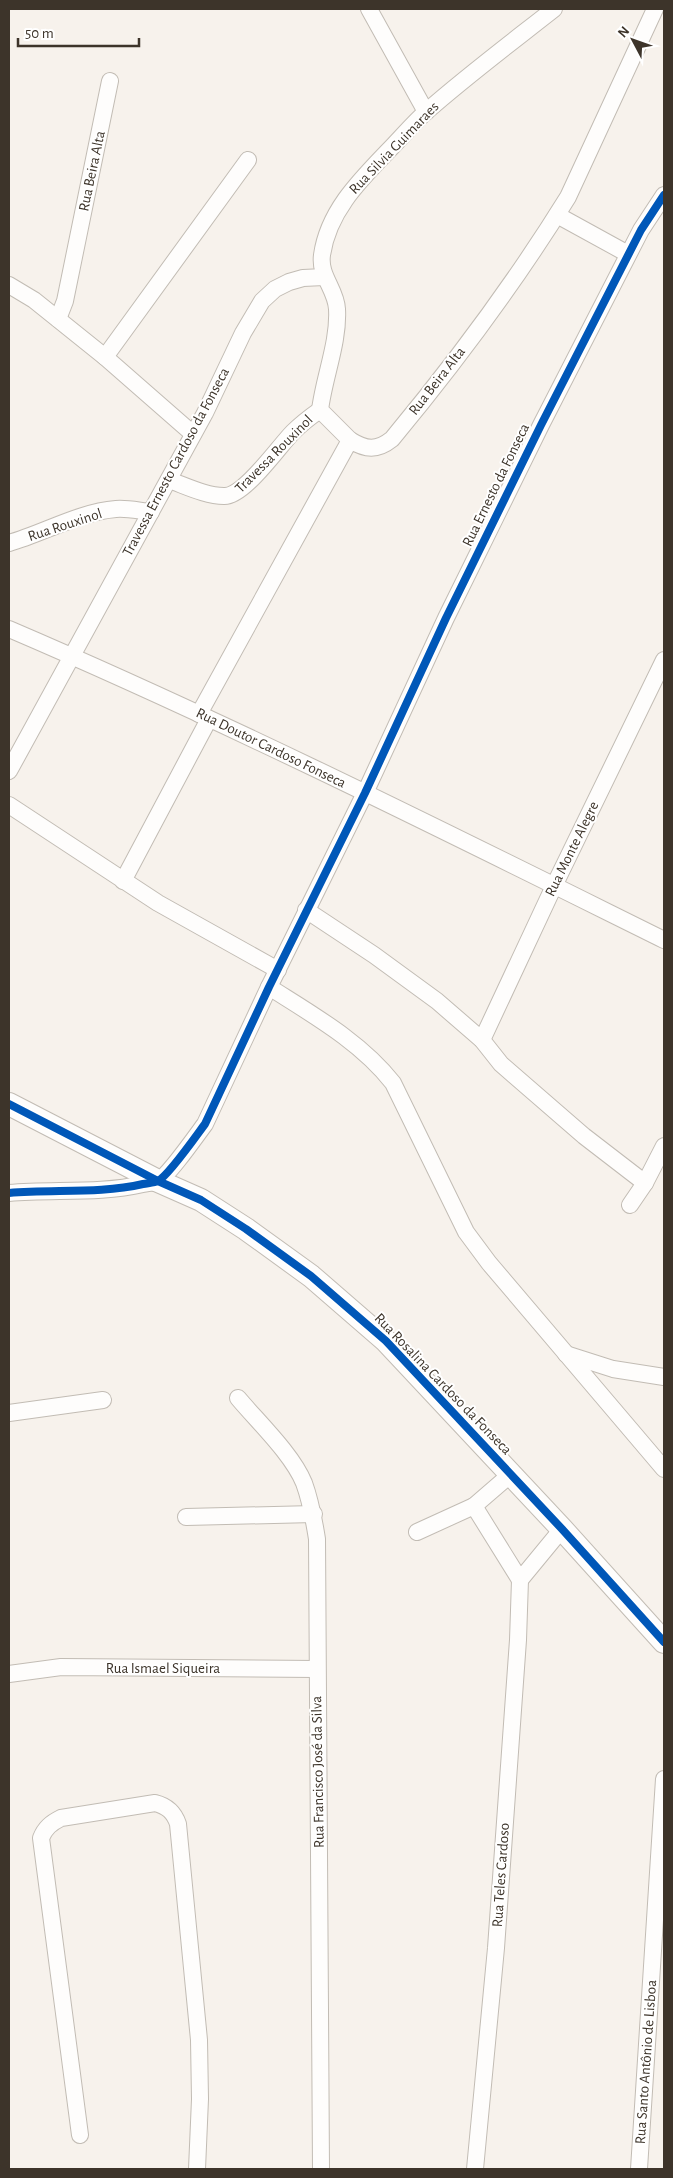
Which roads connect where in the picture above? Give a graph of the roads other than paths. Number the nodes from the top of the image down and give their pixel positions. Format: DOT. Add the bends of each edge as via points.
graph roads {
  1 [pos="369,9"];
  2 [pos="554,9"];
  3 [pos="655,9"];
  4 [pos="110,82"];
  5 [pos="426,112"];
  6 [pos="248,160"];
  7 [pos="664,195"];
  8 [pos="557,215"];
  9 [pos="628,254"];
  10 [pos="324,277"];
  11 [pos="9,284"];
  12 [pos="58,320"];
  13 [pos="105,357"];
  14 [pos="320,410"];
  15 [pos="193,434"];
  16 [pos="350,440"];
  17 [pos="169,480"];
  18 [pos="151,512"];
  19 [pos="9,543"];
  20 [pos="9,629"];
  21 [pos="72,656"];
  22 [pos="664,660"];
  23 [pos="204,717"];
  24 [pos="9,771"];
  25 [pos="364,793"];
  26 [pos="9,805"];
  27 [pos="123,882"];
  28 [pos="554,886"];
  29 [pos="306,910"];
  30 [pos="664,940"];
  31 [pos="278,970"];
  32 [pos="269,987"];
  33 [pos="482,1040"];
  34 [pos="9,1104"];
  35 [pos="664,1146"];
  36 [pos="158,1181"];
  37 [pos="645,1183"];
  38 [pos="9,1193"];
  39 [pos="630,1205"];
  40 [pos="566,1354"];
  41 [pos="664,1377"];
  42 [pos="238,1398"];
  43 [pos="103,1400"];
  44 [pos="9,1414"];
  45 [pos="664,1470"];
  46 [pos="511,1474"];
  47 [pos="474,1506"];
  48 [pos="314,1514"];
  49 [pos="186,1517"];
  50 [pos="562,1529"];
  51 [pos="417,1532"];
  52 [pos="520,1580"];
  53 [pos="664,1642"];
  54 [pos="317,1670"];
  55 [pos="9,1674"];
  56 [pos="664,1778"];
  57 [pos="663,1806"];
  58 [pos="80,2135"];
  59 [pos="197,2169"];
  60 [pos="321,2169"];
  61 [pos="475,2169"];
  62 [pos="639,2169"];
  1 -- 5 [label="street"];
  2 -- 5 [label="street, Rua Silvia Guimaraes"];
  3 -- 8 [label="street, Rua Beira Alta"];
  4 -- 12 [label="street, Rua Beira Alta" via="65,301"];
  5 -- 10 [label="street, Rua Silvia Guimaraes" via="357,183 337,212 326,235 322,256"];
  6 -- 13 [label="street"];
  7 -- 9 [label="street, Rua Ernesto da Fonseca"];
  8 -- 9 [label="street"];
  8 -- 16 [label="street, Rua Beira Alta" via="476,331 392,439 372,449"];
  9 -- 25 [label="street, Rua Ernesto da Fonseca" via="446,618"];
  10 -- 14 [label="street, Rua Silvia Guimaraes" via="337,310"];
  10 -- 15 [label="street, Travessa Ernesto Cardoso da Fonseca" via="289,282 262,301 242,333"];
  11 -- 12 [label="street"];
  12 -- 13 [label="street"];
  13 -- 15 [label="street"];
  14 -- 16 [label="street"];
  14 -- 17 [label="street, Travessa Rouxinol" via="304,421 274,452 262,470 234,495 225,497 203,492"];
  15 -- 17 [label="street, Travessa Ernesto Cardoso da Fonseca"];
  16 -- 23 [label="street"];
  17 -- 18 [label="street, Travessa Ernesto Cardoso da Fonseca"];
  18 -- 19 [label="street, Rua Rouxinol" via="116,509"];
  18 -- 21 [label="street, Travessa Ernesto Cardoso da Fonseca"];
  20 -- 21 [label="street, Rua Doutor Cardoso Fonseca"];
  21 -- 23 [label="street, Rua Doutor Cardoso Fonseca"];
  21 -- 24 [label="street, Travessa Ernesto Cardoso da Fonseca"];
  22 -- 28 [label="street, Rua Monte Alegre"];
  23 -- 25 [label="street, Rua Doutor Cardoso Fonseca"];
  23 -- 27 [label="street"];
  25 -- 28 [label="street, Rua Doutor Cardoso Fonseca"];
  25 -- 29 [label="street, Rua Ernesto da Fonseca"];
  26 -- 27 [label="street"];
  27 -- 31 [label="street"];
  28 -- 30 [label="street, Rua Doutor Cardoso Fonseca"];
  28 -- 33 [label="street, Rua Monte Alegre"];
  29 -- 31 [label="street, Rua Ernesto da Fonseca"];
  29 -- 33 [label="street" via="437,1001"];
  31 -- 32 [label="street, Rua Ernesto da Fonseca"];
  32 -- 36 [label="street, Rua Ernesto da Fonseca" via="204,1124 193,1142"];
  32 -- 40 [label="street" via="330,1026 379,1065 393,1083 466,1232"];
  33 -- 37 [label="street" via="501,1064 584,1136"];
  34 -- 36 [label="street, Rua Rosalina Cardoso da Fonseca"];
  35 -- 37 [label="street"];
  36 -- 38 [label="street" via="93,1191"];
  36 -- 46 [label="street, Rua Rosalina Cardoso da Fonseca" via="201,1200 311,1276 386,1341"];
  37 -- 39 [label="street"];
  40 -- 41 [label="street" via="614,1369"];
  40 -- 45 [label="street"];
  42 -- 48 [label="street, Rua Francisco José da Silva" via="290,1462 303,1482"];
  43 -- 44 [label="street"];
  46 -- 47 [label="street"];
  46 -- 50 [label="street, Rua Rosalina Cardoso da Fonseca"];
  47 -- 51 [label="street"];
  47 -- 52 [label="street"];
  48 -- 49 [label="street"];
  48 -- 54 [label="street, Rua Francisco José da Silva" via="317,1539"];
  50 -- 52 [label="street"];
  50 -- 53 [label="street, Rua Rosalina Cardoso da Fonseca"];
  52 -- 61 [label="street, Rua Teles Cardoso" via="496,1948"];
  54 -- 55 [label="street, Rua Ismael Siqueira" via="61,1667"];
  54 -- 60 [label="street, Rua Francisco José da Silva"];
  56 -- 57 [label="street, Rua Santo Antônio de Lisboa"];
  57 -- 62 [label="street, Rua Santo Antônio de Lisboa"];
  58 -- 59 [label="street" via="41,1838 51,1823 61,1818 155,1803 171,1811 178,1824 199,2040"];
}
